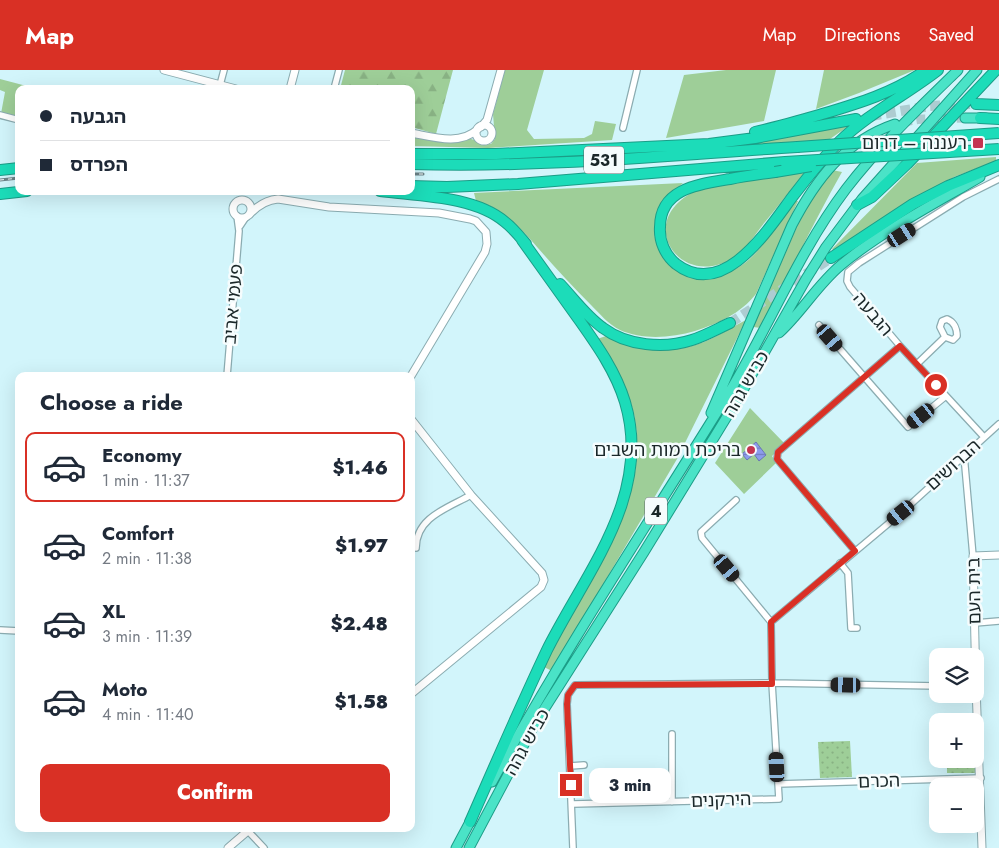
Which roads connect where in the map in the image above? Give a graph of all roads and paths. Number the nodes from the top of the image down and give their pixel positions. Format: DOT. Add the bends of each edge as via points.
graph roads {
  1 [pos="164,70"];
  2 [pos="224,70"];
  3 [pos="295,70"];
  4 [pos="339,70"];
  5 [pos="501,70"];
  6 [pos="637,70"];
  7 [pos="926,70"];
  8 [pos="938,70"];
  9 [pos="958,70"];
  10 [pos="977,70"];
  11 [pos="996,70"];
  12 [pos="220,84"];
  13 [pos="223,85"];
  14 [pos="291,85"];
  15 [pos="335,85"];
  16 [pos="979,104"];
  17 [pos="999,104"];
  18 [pos="0,115"];
  19 [pos="965,118"];
  20 [pos="980,118"];
  21 [pos="999,118"];
  22 [pos="15,119"];
  23 [pos="856,119"];
  24 [pos="487,120"];
  25 [pos="895,124"];
  26 [pos="479,128"];
  27 [pos="490,128"];
  28 [pos="623,128"];
  29 [pos="415,133"];
  30 [pos="999,133"];
  31 [pos="468,137"];
  32 [pos="478,138"];
  33 [pos="653,147"];
  34 [pos="999,149"];
  35 [pos="415,154"];
  36 [pos="898,155"];
  37 [pos="415,164"];
  38 [pos="999,166"];
  39 [pos="0,168"];
  40 [pos="15,168"];
  41 [pos="999,178"];
  42 [pos="415,186"];
  43 [pos="15,191"];
  44 [pos="15,192"];
  45 [pos="0,193"];
  46 [pos="410,195"];
  47 [pos="247,202"];
  48 [pos="262,204"];
  49 [pos="857,205"];
  50 [pos="237,216"];
  51 [pos="247,216"];
  52 [pos="239,231"];
  53 [pos="522,240"];
  54 [pos="831,258"];
  55 [pos="730,323"];
  56 [pos="819,325"];
  57 [pos="945,337"];
  58 [pos="773,338"];
  59 [pos="900,346"];
  60 [pos="917,364"];
  61 [pos="227,372"];
  62 [pos="413,372"];
  63 [pos="864,377"];
  64 [pos="946,396"];
  65 [pos="415,424"];
  66 [pos="999,424"];
  67 [pos="984,437"];
  68 [pos="964,455"];
  69 [pos="681,471"];
  70 [pos="470,495"];
  71 [pos="736,500"];
  72 [pos="416,548"];
  73 [pos="855,551"];
  74 [pos="999,554"];
  75 [pos="973,556"];
  76 [pos="840,563"];
  77 [pos="999,621"];
  78 [pos="771,622"];
  79 [pos="974,623"];
  80 [pos="857,628"];
  81 [pos="0,630"];
  82 [pos="15,631"];
  83 [pos="974,648"];
  84 [pos="772,684"];
  85 [pos="929,686"];
  86 [pos="415,691"];
  87 [pos="976,703"];
  88 [pos="672,734"];
  89 [pos="584,765"];
  90 [pos="570,766"];
  91 [pos="981,778"];
  92 [pos="929,780"];
  93 [pos="778,784"];
  94 [pos="672,802"];
  95 [pos="572,804"];
  96 [pos="470,822"];
  97 [pos="247,832"];
  98 [pos="251,832"];
  99 [pos="982,833"];
  100 [pos="228,848"];
  101 [pos="264,848"];
  102 [pos="456,848"];
  103 [pos="468,848"];
  104 [pos="574,848"];
  105 [pos="982,848"];
  1 -- 12 [label="street"];
  2 -- 12 [label="street"];
  3 -- 14 [label="street"];
  4 -- 15 [label="street"];
  5 -- 24 [label="street"];
  6 -- 28 [label="street"];
  7 -- 33 [label="highway" via="893,90 835,110 746,134"];
  8 -- 36 [label="highway, bridge" via="841,140 815,168 756,244 737,262 715,272 685,270 669,257 661,240 660,219 667,203 687,188 703,183 775,172"];
  9 -- 69 [label="highway, כביש גהה / 4" via="872,158 846,190 811,244 742,373"];
  10 -- 49 [label="highway, כביש גהה / 4"];
  11 -- 49 [label="highway" via="907,164 872,197"];
  12 -- 13 [label="street"];
  16 -- 17 [label="highway"];
  18 -- 22 [label="street"];
  19 -- 20 [label="highway"];
  20 -- 21 [label="highway"];
  23 -- 33 [label="highway" via="736,141"];
  24 -- 26 [label="street"];
  24 -- 27 [label="street"];
  25 -- 69 [label="highway" via="866,136 848,148 806,200 792,225 715,406"];
  26 -- 27 [label="street"];
  26 -- 31 [label="street"];
  26 -- 32 [label="street"];
  27 -- 32 [label="street" via="490,139 483,141"];
  29 -- 31 [label="street" via="447,139"];
  30 -- 37 [label="highway, 531, bridge" via="555,162"];
  31 -- 32 [label="street"];
  33 -- 35 [label="highway"];
  34 -- 36 [label="highway, 531, bridge"];
  36 -- 42 [label="highway, 531, bridge" via="518,184"];
  38 -- 54 [label="highway" via="921,199"];
  38 -- 58 [label="highway" via="853,255 820,284"];
  39 -- 40 [label="highway"];
  41 -- 59 [label="street, הגבעה" via="963,197 851,269 847,276 850,286"];
  43 -- 45 [label="highway"];
  44 -- 45 [label="highway"];
  46 -- 53 [label="highway" via="478,206 505,221"];
  47 -- 48 [label="street"];
  47 -- 50 [label="street" via="238,201 234,207"];
  47 -- 51 [label="street" via="251,209"];
  48 -- 51 [label="street"];
  48 -- 62 [label="street" via="278,199 329,207 439,213 470,219 482,227 487,238 485,252"];
  49 -- 58 [label="highway, כביש גהה / 4" via="806,279"];
  50 -- 51 [label="street"];
  50 -- 52 [label="street, פעמי אביב"];
  51 -- 52 [label="street, פעמי אביב"];
  52 -- 61 [label="street, פעמי אביב"];
  53 -- 55 [label="highway" via="593,320 622,338 652,344 678,344"];
  53 -- 96 [label="highway" via="614,374 628,413 631,460 626,493 615,525 547,651"];
  56 -- 63 [label="street"];
  57 -- 60 [label="street"];
  58 -- 103 [label="highway, כביש גהה / 4" via="649,544 536,722"];
  59 -- 60 [label="street, הגבעה"];
  59 -- 63 [label="street"];
  60 -- 64 [label="street, הגבעה"];
  63 -- 64 [label="street" via="908,426"];
  63 -- 73 [label="street" via="778,452 777,459"];
  64 -- 67 [label="street, הגבעה"];
  65 -- 70 [label="street"];
  66 -- 67 [label="street, הברושים"];
  67 -- 68 [label="street, הברושים"];
  68 -- 73 [label="street, הברושים"];
  68 -- 75 [label="street, בית העם"];
  69 -- 96 [label="highway, כביש גהה / 4" via="531,712"];
  70 -- 72 [label="street" via="422,525"];
  70 -- 86 [label="street" via="542,573 544,584"];
  71 -- 78 [label="street" via="701,532 702,538"];
  73 -- 76 [label="street, הברושים"];
  74 -- 75 [label="street"];
  75 -- 79 [label="street, בית העם"];
  76 -- 78 [label="street, הברושים"];
  76 -- 80 [label="street" via="848,573 851,628"];
  77 -- 79 [label="street"];
  78 -- 84 [label="street"];
  79 -- 83 [label="street, בית העם"];
  81 -- 82 [label="street"];
  84 -- 85 [label="street"];
  84 -- 90 [label="street" via="575,685 568,695 567,704"];
  84 -- 93 [label="street"];
  87 -- 91 [label="street, בית העם"];
  88 -- 94 [label="street"];
  89 -- 90 [label="street"];
  90 -- 95 [label="street"];
  92 -- 93 [label="street, הכרם"];
  93 -- 94 [label="street, הירקנים" via="779,799"];
  94 -- 95 [label="street, הירקנים"];
  95 -- 104 [label="street"];
  96 -- 102 [label="highway, כביש גהה / 4"];
  97 -- 100 [label="street"];
  98 -- 101 [label="street"];
  99 -- 105 [label="street, בית העם"];
}
